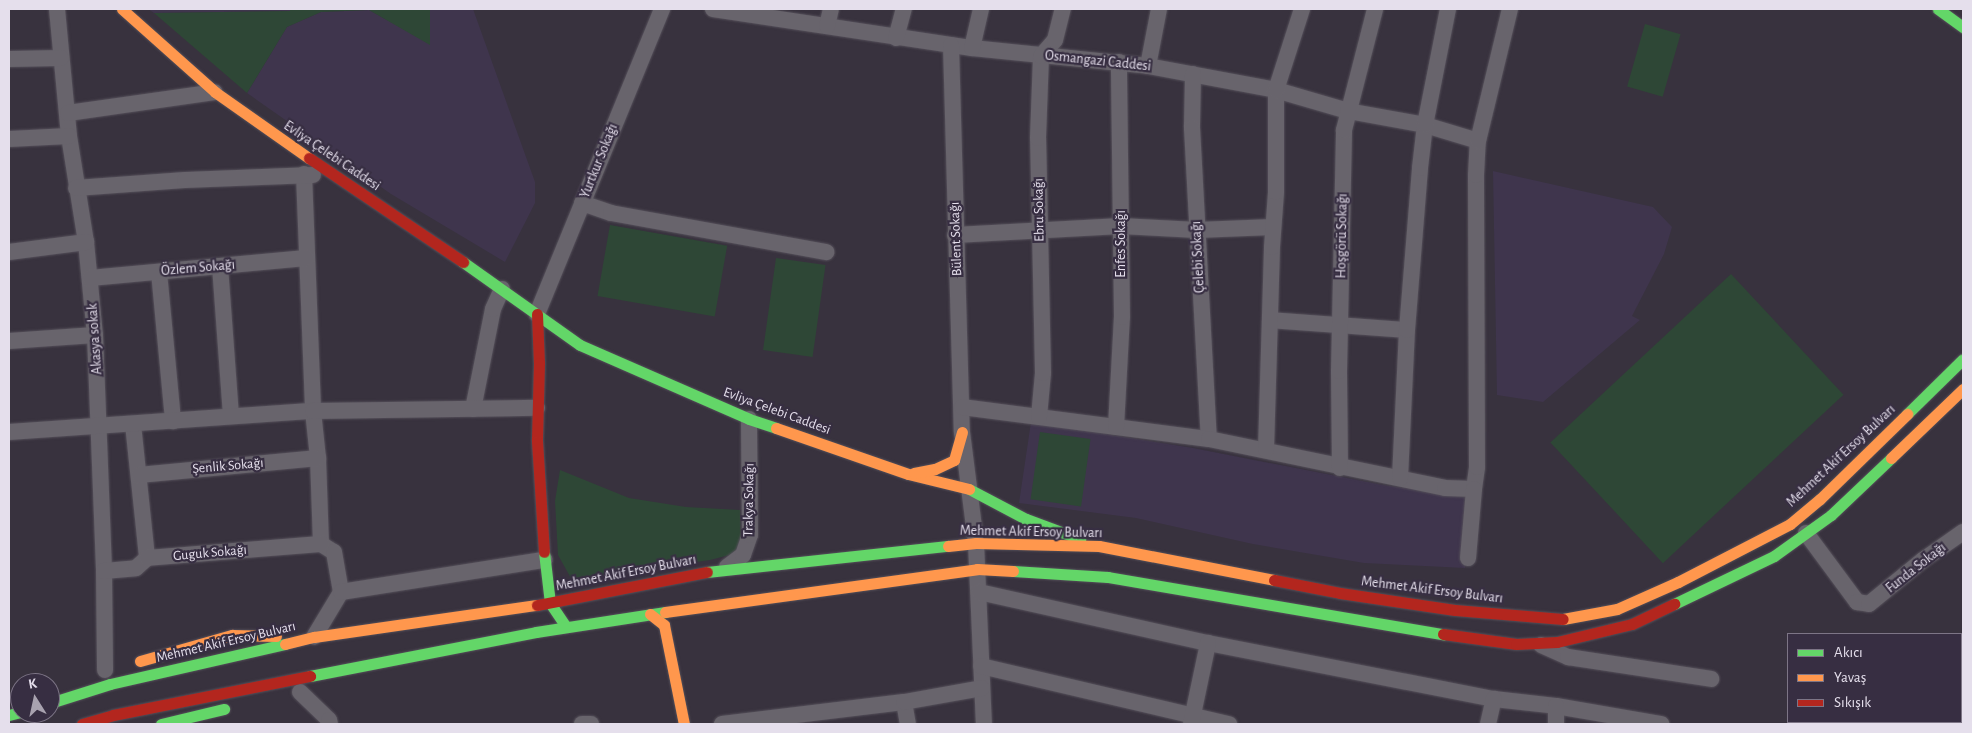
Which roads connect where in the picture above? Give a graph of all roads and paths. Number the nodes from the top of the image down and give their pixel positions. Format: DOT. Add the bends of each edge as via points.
graph roads {
  1 [pos="56,9"];
  2 [pos="122,9"];
  3 [pos="662,9"];
  4 [pos="713,9"];
  5 [pos="831,9"];
  6 [pos="904,9"];
  7 [pos="981,9"];
  8 [pos="1063,9"];
  9 [pos="1159,9"];
  10 [pos="1302,9"];
  11 [pos="1376,9"];
  12 [pos="1448,9"];
  13 [pos="1510,9"];
  14 [pos="1938,9"];
  15 [pos="759,11"];
  16 [pos="826,26"];
  17 [pos="1963,27"];
  18 [pos="896,38"];
  19 [pos="951,45"];
  20 [pos="972,48"];
  21 [pos="1041,56"];
  22 [pos="61,58"];
  23 [pos="9,59"];
  24 [pos="1119,62"];
  25 [pos="1148,66"];
  26 [pos="1193,74"];
  27 [pos="1276,90"];
  28 [pos="215,92"];
  29 [pos="1348,111"];
  30 [pos="68,112"];
  31 [pos="1425,125"];
  32 [pos="69,136"];
  33 [pos="9,138"];
  34 [pos="1478,140"];
  35 [pos="304,174"];
  36 [pos="337,177"];
  37 [pos="76,188"];
  38 [pos="582,203"];
  39 [pos="1121,226"];
  40 [pos="1273,227"];
  41 [pos="1039,230"];
  42 [pos="1197,230"];
  43 [pos="956,235"];
  44 [pos="86,242"];
  45 [pos="9,252"];
  46 [pos="826,252"];
  47 [pos="306,258"];
  48 [pos="220,266"];
  49 [pos="159,272"];
  50 [pos="90,278"];
  51 [pos="502,289"];
  52 [pos="537,314"];
  53 [pos="1270,320"];
  54 [pos="1340,325"];
  55 [pos="1407,330"];
  56 [pos="95,335"];
  57 [pos="9,341"];
  58 [pos="580,345"];
  59 [pos="564,346"];
  60 [pos="548,352"];
  61 [pos="1963,359"];
  62 [pos="540,363"];
  63 [pos="1963,389"];
  64 [pos="962,407"];
  65 [pos="473,408"];
  66 [pos="537,408"];
  67 [pos="313,410"];
  68 [pos="231,416"];
  69 [pos="1039,417"];
  70 [pos="749,419"];
  71 [pos="173,421"];
  72 [pos="133,424"];
  73 [pos="99,425"];
  74 [pos="1116,426"];
  75 [pos="9,432"];
  76 [pos="962,432"];
  77 [pos="1208,439"];
  78 [pos="1266,450"];
  79 [pos="318,458"];
  80 [pos="1340,468"];
  81 [pos="908,474"];
  82 [pos="139,475"];
  83 [pos="1400,478"];
  84 [pos="969,488"];
  85 [pos="1474,489"];
  86 [pos="1963,532"];
  87 [pos="1806,534"];
  88 [pos="976,543"];
  89 [pos="321,544"];
  90 [pos="1099,546"];
  91 [pos="146,558"];
  92 [pos="1468,558"];
  93 [pos="544,560"];
  94 [pos="723,569"];
  95 [pos="977,569"];
  96 [pos="104,571"];
  97 [pos="341,592"];
  98 [pos="978,592"];
  99 [pos="550,603"];
  100 [pos="650,614"];
  101 [pos="566,627"];
  102 [pos="314,637"];
  103 [pos="1208,643"];
  104 [pos="1537,643"];
  105 [pos="132,663"];
  106 [pos="372,664"];
  107 [pos="981,666"];
  108 [pos="105,670"];
  109 [pos="1711,679"];
  110 [pos="982,688"];
  111 [pos="295,693"];
  112 [pos="60,699"];
  113 [pos="1494,699"];
  114 [pos="904,702"];
  115 [pos="1556,706"];
  116 [pos="235,707"];
  117 [pos="1192,720"];
  118 [pos="1644,722"];
  119 [pos="82,724"];
  120 [pos="161,724"];
  121 [pos="330,724"];
  122 [pos="582,724"];
  123 [pos="591,724"];
  124 [pos="684,724"];
  125 [pos="722,724"];
  126 [pos="908,724"];
  127 [pos="984,724"];
  128 [pos="1229,724"];
  129 [pos="1488,724"];
  130 [pos="1556,724"];
  131 [pos="1661,724"];
  1 -- 22 [label="street, Akasya sokak"];
  2 -- 28 [label="main road, Evliya Çelebi Caddesi"];
  3 -- 38 [label="street, Yurtkur Sokağı"];
  4 -- 15 [label="street, Osmangazi Caddesi"];
  5 -- 16 [label="street"];
  6 -- 18 [label="street"];
  7 -- 20 [label="street"];
  8 -- 21 [label="street" via="1055,40"];
  9 -- 25 [label="street"];
  10 -- 27 [label="street"];
  11 -- 29 [label="street, Hoşgörü Sokağı"];
  12 -- 31 [label="street"];
  13 -- 34 [label="street"];
  14 -- 17 [label="main road"];
  15 -- 16 [label="street, Osmangazi Caddesi"];
  16 -- 18 [label="street, Osmangazi Caddesi"];
  18 -- 19 [label="street, Osmangazi Caddesi"];
  19 -- 20 [label="street, Osmangazi Caddesi"];
  19 -- 43 [label="street, Bülent Sokağı"];
  20 -- 21 [label="street, Osmangazi Caddesi"];
  21 -- 24 [label="street, Osmangazi Caddesi"];
  21 -- 41 [label="street, Ebru Sokağı"];
  22 -- 23 [label="street"];
  22 -- 30 [label="street, Akasya sokak"];
  24 -- 25 [label="street, Osmangazi Caddesi"];
  24 -- 39 [label="street, Enfes Sokağı"];
  25 -- 26 [label="street, Osmangazi Caddesi"];
  26 -- 27 [label="street, Osmangazi Caddesi"];
  26 -- 42 [label="street, Çelebi Sokağı"];
  27 -- 29 [label="street, Osmangazi Caddesi"];
  27 -- 40 [label="street"];
  28 -- 30 [label="street"];
  28 -- 36 [label="main road, Evliya Çelebi Caddesi"];
  29 -- 31 [label="street, Osmangazi Caddesi"];
  29 -- 54 [label="street, Hoşgörü Sokağı" via="1344,130"];
  30 -- 32 [label="street, Akasya sokak"];
  31 -- 34 [label="street, Osmangazi Caddesi"];
  31 -- 55 [label="street"];
  32 -- 33 [label="street"];
  32 -- 37 [label="street, Akasya sokak"];
  34 -- 85 [label="street" via="1477,467"];
  35 -- 36 [label="street"];
  35 -- 37 [label="street"];
  35 -- 47 [label="street"];
  36 -- 51 [label="main road, Evliya Çelebi Caddesi"];
  37 -- 44 [label="street, Akasya sokak"];
  38 -- 46 [label="street" via="611,213"];
  38 -- 52 [label="street, Yurtkur Sokağı"];
  39 -- 41 [label="street"];
  39 -- 42 [label="street"];
  39 -- 74 [label="street, Enfes Sokağı" via="1122,317"];
  40 -- 42 [label="street"];
  40 -- 53 [label="street"];
  41 -- 43 [label="street"];
  41 -- 69 [label="street, Ebru Sokağı" via="1042,373"];
  42 -- 77 [label="street, Çelebi Sokağı"];
  43 -- 64 [label="street, Bülent Sokağı"];
  44 -- 45 [label="street"];
  44 -- 50 [label="street, Akasya sokak"];
  47 -- 48 [label="street, Özlem Sokağı"];
  47 -- 67 [label="street"];
  48 -- 49 [label="street, Özlem Sokağı"];
  48 -- 68 [label="street"];
  49 -- 50 [label="street, Özlem Sokağı"];
  49 -- 71 [label="street"];
  50 -- 56 [label="street, Akasya sokak"];
  51 -- 52 [label="main road, Evliya Çelebi Caddesi"];
  51 -- 65 [label="street" via="493,309"];
  52 -- 58 [label="main road, Evliya Çelebi Caddesi"];
  52 -- 62 [label="main road"];
  53 -- 54 [label="street"];
  53 -- 78 [label="street"];
  54 -- 55 [label="street"];
  54 -- 80 [label="street, Hoşgörü Sokağı"];
  55 -- 83 [label="street"];
  56 -- 57 [label="street"];
  56 -- 73 [label="street, Akasya sokak"];
  58 -- 59 [label="main road, Evliya Çelebi Caddesi"];
  58 -- 70 [label="main road, Evliya Çelebi Caddesi"];
  60 -- 62 [label="main road"];
  61 -- 90 [label="main road, Mehmet Akif Ersoy Bulvarı" via="1820,499 1790,524 1678,582 1617,609 1592,615 1556,618 1455,610 1340,593"];
  62 -- 66 [label="main road"];
  63 -- 87 [label="main road" via="1831,515"];
  64 -- 69 [label="street"];
  64 -- 76 [label="street, Bülent Sokağı"];
  65 -- 66 [label="street"];
  65 -- 67 [label="street"];
  66 -- 93 [label="main road"];
  67 -- 68 [label="street"];
  67 -- 79 [label="street"];
  68 -- 71 [label="street"];
  69 -- 74 [label="street"];
  70 -- 81 [label="main road, Evliya Çelebi Caddesi"];
  70 -- 94 [label="street, Trakya Sokağı" via="749,542 743,555"];
  71 -- 72 [label="street"];
  72 -- 73 [label="street"];
  72 -- 82 [label="street"];
  73 -- 75 [label="street"];
  73 -- 96 [label="street, Akasya sokak"];
  74 -- 77 [label="street"];
  76 -- 81 [label="main road" via="954,460 935,469"];
  76 -- 84 [label="street, Bülent Sokağı"];
  77 -- 78 [label="street"];
  78 -- 80 [label="street"];
  79 -- 82 [label="street, Şenlik Sokağı"];
  79 -- 89 [label="street"];
  80 -- 83 [label="street"];
  81 -- 84 [label="main road, Evliya Çelebi Caddesi"];
  82 -- 91 [label="street"];
  83 -- 85 [label="street" via="1445,488"];
  84 -- 88 [label="street, Bülent Sokağı"];
  84 -- 90 [label="main road, Evliya Çelebi Caddesi" via="1026,519"];
  85 -- 92 [label="street"];
  86 -- 87 [label="street, Funda Sokağı" via="1869,604 1858,602"];
  87 -- 104 [label="main road" via="1774,556 1632,624 1581,638"];
  88 -- 90 [label="main road, Mehmet Akif Ersoy Bulvarı"];
  88 -- 94 [label="main road, Mehmet Akif Ersoy Bulvarı"];
  88 -- 95 [label="street, Bülent Sokağı"];
  89 -- 91 [label="street, Guguk Sokağı"];
  89 -- 97 [label="street" via="334,552"];
  91 -- 96 [label="street, Guguk Sokağı" via="136,568"];
  93 -- 97 [label="street"];
  93 -- 99 [label="main road"];
  94 -- 99 [label="main road, Mehmet Akif Ersoy Bulvarı"];
  95 -- 98 [label="street, Bülent Sokağı"];
  95 -- 100 [label="main road"];
  95 -- 104 [label="main road" via="1108,577 1382,625 1516,644"];
  96 -- 108 [label="street, Akasya sokak"];
  97 -- 102 [label="street"];
  98 -- 103 [label="street"];
  98 -- 107 [label="street, Bülent Sokağı"];
  99 -- 101 [label="main road"];
  99 -- 102 [label="main road, Mehmet Akif Ersoy Bulvarı"];
  100 -- 101 [label="main road"];
  100 -- 124 [label="main road" via="661,622 665,631"];
  101 -- 106 [label="main road"];
  102 -- 105 [label="main road" via="232,635"];
  102 -- 112 [label="main road, Mehmet Akif Ersoy Bulvarı" via="110,684"];
  103 -- 113 [label="street"];
  103 -- 117 [label="street"];
  104 -- 109 [label="street" via="1568,657"];
  106 -- 111 [label="main road" via="318,688"];
  106 -- 119 [label="main road" via="113,715"];
  107 -- 110 [label="street, Bülent Sokağı"];
  107 -- 117 [label="street"];
  110 -- 114 [label="street"];
  110 -- 127 [label="street, Bülent Sokağı"];
  111 -- 121 [label="street"];
  113 -- 115 [label="street"];
  113 -- 129 [label="street"];
  114 -- 125 [label="street"];
  114 -- 126 [label="street"];
  115 -- 118 [label="street"];
  115 -- 130 [label="street"];
  116 -- 120 [label="main road"];
  117 -- 128 [label="street"];
  118 -- 131 [label="street"];
  122 -- 123 [label="street"];
}
